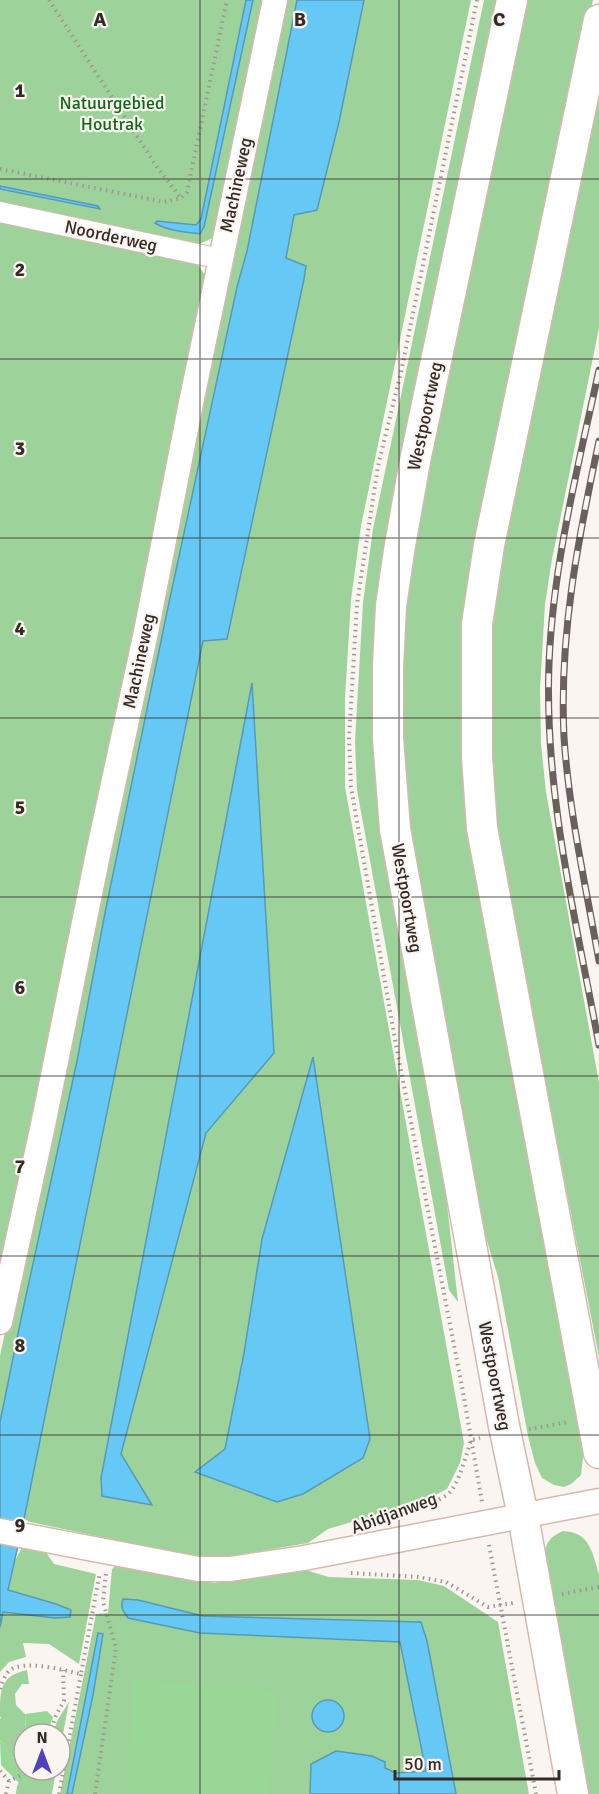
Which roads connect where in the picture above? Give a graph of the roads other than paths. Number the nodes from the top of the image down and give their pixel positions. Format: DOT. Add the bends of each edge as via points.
graph roads {
  1 [pos="275,0"];
  2 [pos="512,0"];
  3 [pos="599,20"];
  4 [pos="0,212"];
  5 [pos="221,259"];
  6 [pos="0,1322"];
  7 [pos="599,1453"];
  8 [pos="599,1501"];
  9 [pos="523,1516"];
  10 [pos="0,1531"];
  11 [pos="573,1794"];
  1 -- 5 [label="street, Machineweg"];
  2 -- 9 [label="main road, Westpoortweg" via="407,506 391,606 388,738 395,829"];
  3 -- 7 [label="main road" via="489,545 477,624 477,757 482,828"];
  4 -- 5 [label="street, Noorderweg"];
  5 -- 6 [label="street, Machineweg"];
  8 -- 9 [label="street, Abidjanweg"];
  9 -- 10 [label="street, Abidjanweg" via="230,1569 198,1569"];
  9 -- 11 [label="main road, Westpoortweg"];
}
